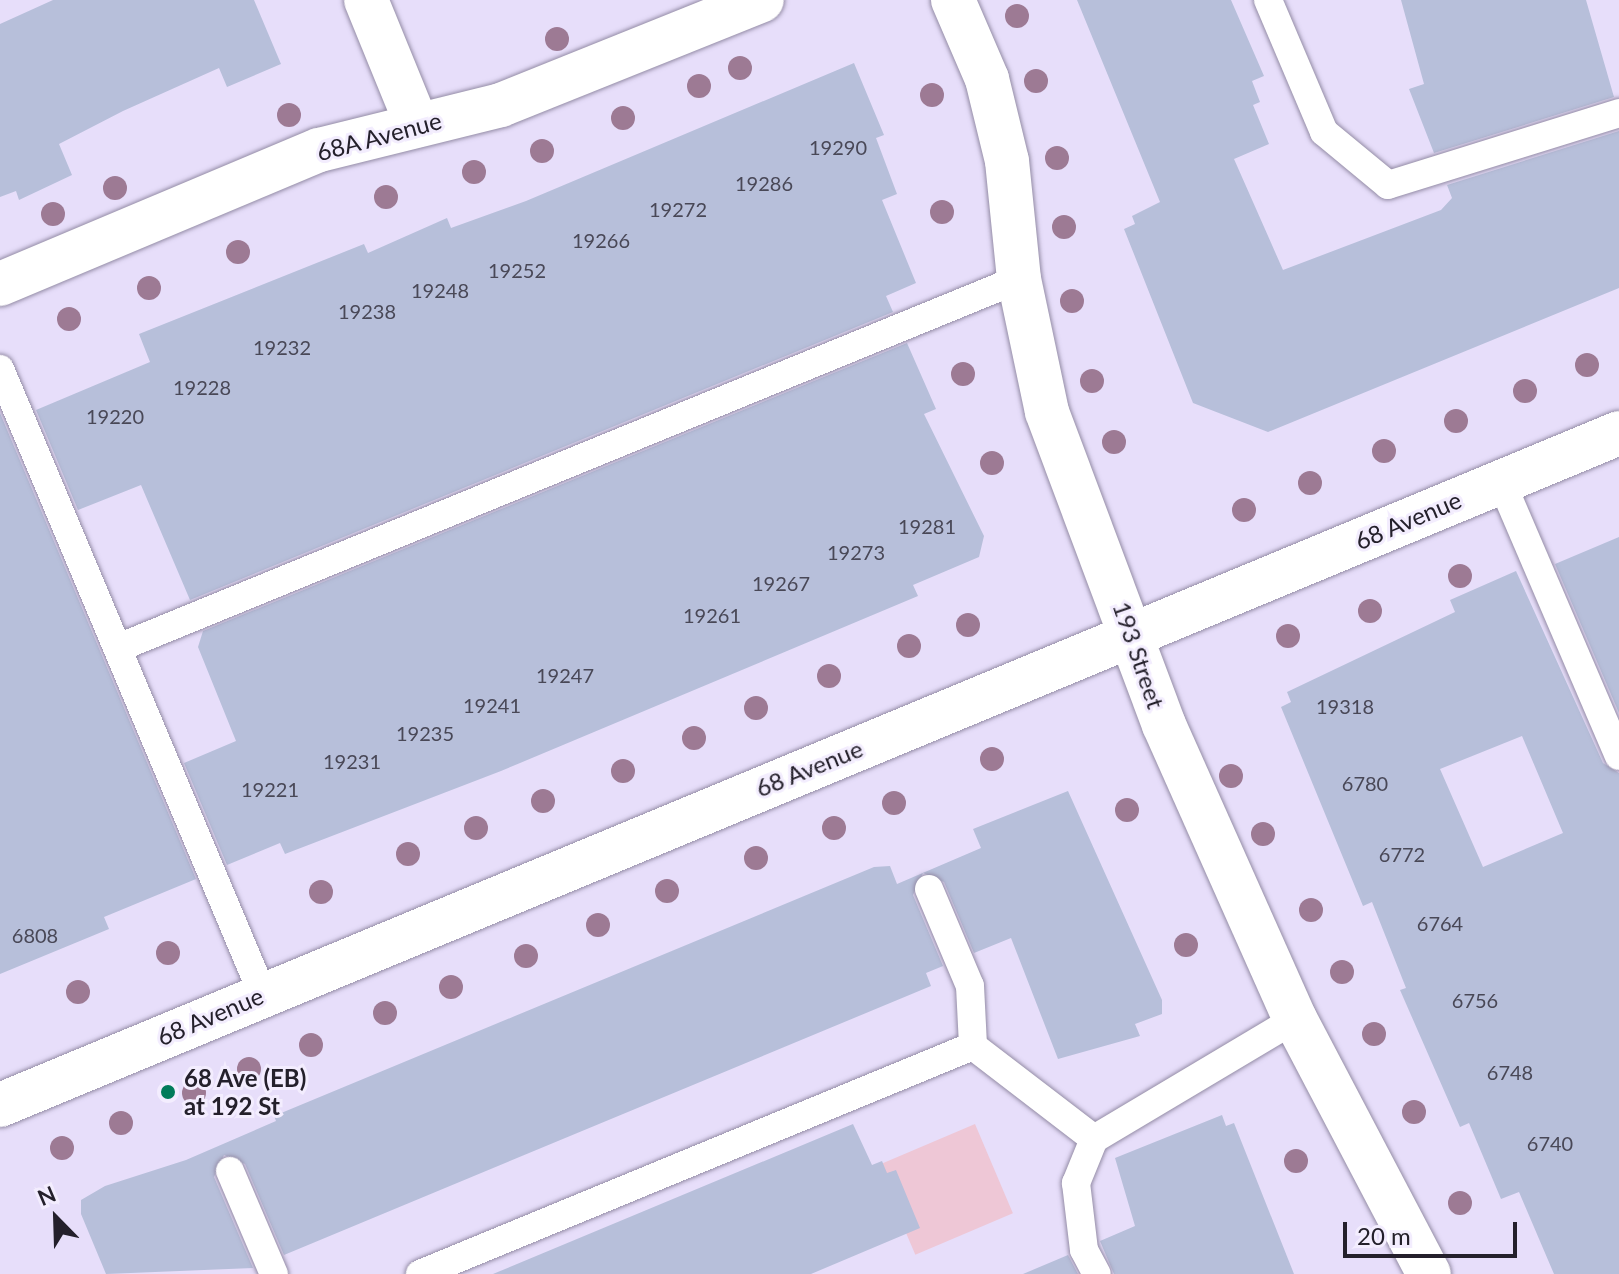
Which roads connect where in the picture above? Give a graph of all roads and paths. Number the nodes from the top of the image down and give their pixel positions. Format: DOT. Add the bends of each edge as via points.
graph roads {
  1 [pos="366,0"];
  2 [pos="762,0"];
  3 [pos="953,0"];
  4 [pos="1268,0"];
  5 [pos="1619,113"];
  6 [pos="417,125"];
  7 [pos="1019,279"];
  8 [pos="0,284"];
  9 [pos="0,369"];
  10 [pos="1619,433"];
  11 [pos="1501,481"];
  12 [pos="1132,634"];
  13 [pos="118,648"];
  14 [pos="1619,756"];
  15 [pos="929,889"];
  16 [pos="262,993"];
  17 [pos="1295,1019"];
  18 [pos="973,1046"];
  19 [pos="0,1105"];
  20 [pos="1094,1139"];
  21 [pos="230,1171"];
  22 [pos="274,1274"];
  23 [pos="420,1274"];
  24 [pos="1097,1274"];
  25 [pos="1429,1274"];
  1 -- 6 [label="street"];
  2 -- 6 [label="street, 68A Avenue" via="501,105"];
  3 -- 7 [label="street, 193 Street" via="987,79 1007,161"];
  4 -- 5 [label="lane" via="1324,132 1388,185"];
  6 -- 8 [label="street, 68A Avenue" via="319,150"];
  7 -- 12 [label="street, 193 Street" via="1047,412"];
  7 -- 13 [label="lane"];
  9 -- 13 [label="lane"];
  10 -- 11 [label="street, 68 Avenue"];
  11 -- 12 [label="street, 68 Avenue"];
  11 -- 14 [label="lane"];
  12 -- 16 [label="street, 68 Avenue"];
  12 -- 17 [label="street, 193 Street" via="1212,841"];
  13 -- 16 [label="lane"];
  15 -- 18 [label="lane" via="970,986"];
  16 -- 19 [label="street, 68 Avenue"];
  17 -- 20 [label="lane"];
  17 -- 25 [label="street, 193 Street"];
  18 -- 20 [label="lane"];
  18 -- 23 [label="lane"];
  20 -- 24 [label="lane" via="1076,1183 1084,1250"];
  21 -- 22 [label="lane"];
}
